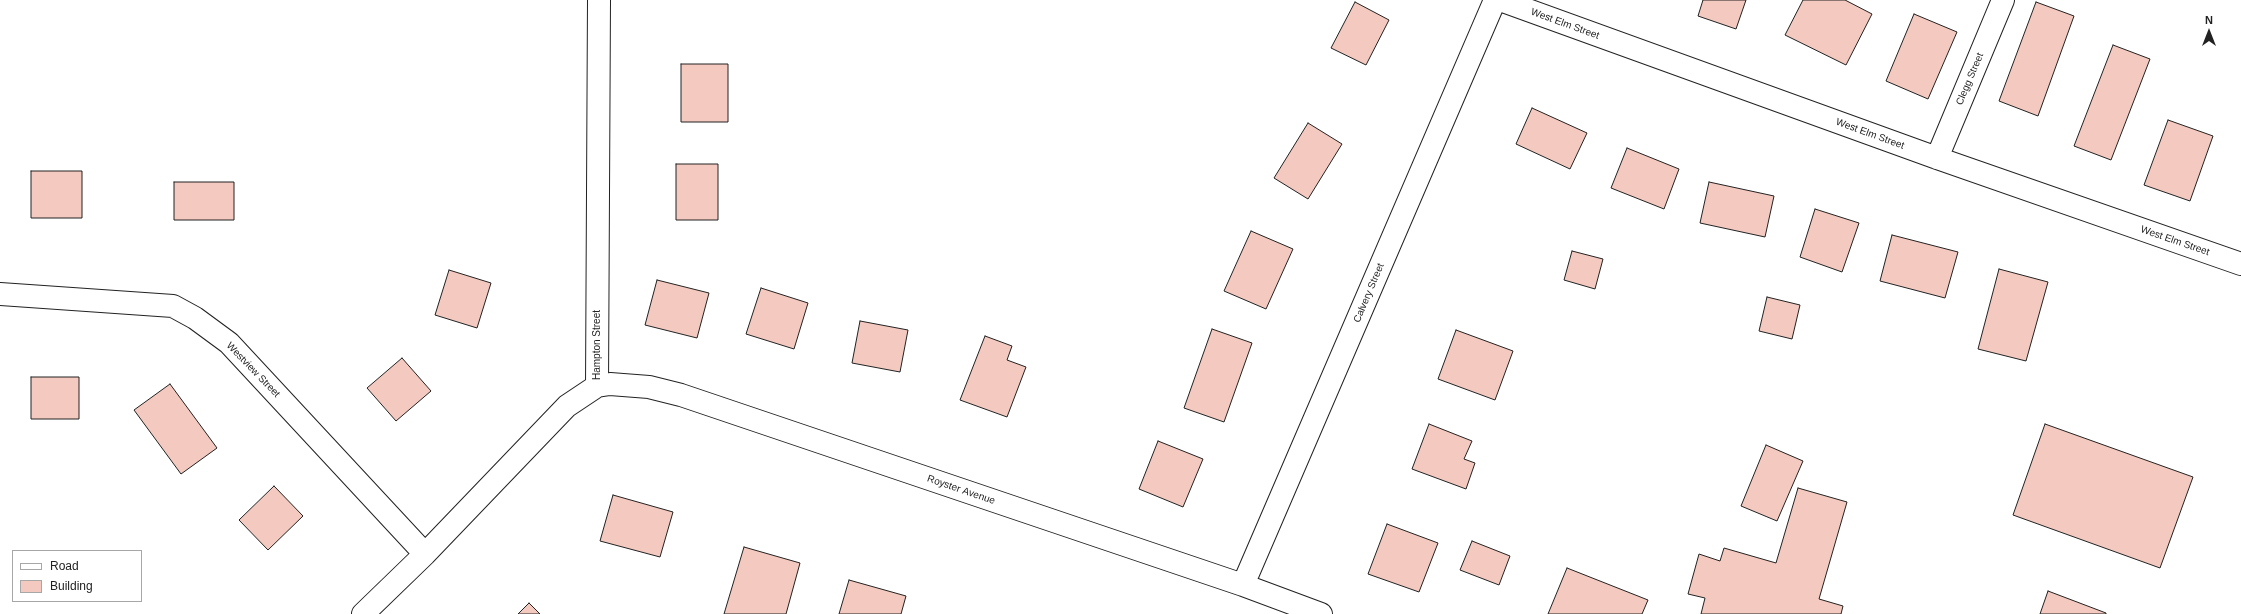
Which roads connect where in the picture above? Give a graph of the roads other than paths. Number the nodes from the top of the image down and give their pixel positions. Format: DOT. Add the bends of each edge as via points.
graph roads {
  1 [pos="599,0"];
  2 [pos="1495,0"];
  3 [pos="1500,0"];
  4 [pos="2003,0"];
  5 [pos="1937,158"];
  6 [pos="2241,264"];
  7 [pos="0,294"];
  8 [pos="597,386"];
  9 [pos="425,554"];
  10 [pos="1243,585"];
  11 [pos="363,614"];
  12 [pos="1321,614"];
  1 -- 8 [label="street, Hampton Street"];
  2 -- 10 [label="street, Calvery Street"];
  3 -- 5 [label="street, West Elm Street"];
  4 -- 5 [label="street, Clegg Street"];
  5 -- 6 [label="street, West Elm Street"];
  7 -- 9 [label="street, Westview Street" via="174,306 195,318 229,343"];
  8 -- 9 [label="street, Hampton Street" via="567,406"];
  8 -- 10 [label="street, Royster Avenue" via="610,384 649,387 681,395"];
  9 -- 11 [label="street, Hampton Street"];
  10 -- 12 [label="street, Royster Avenue"];
}
